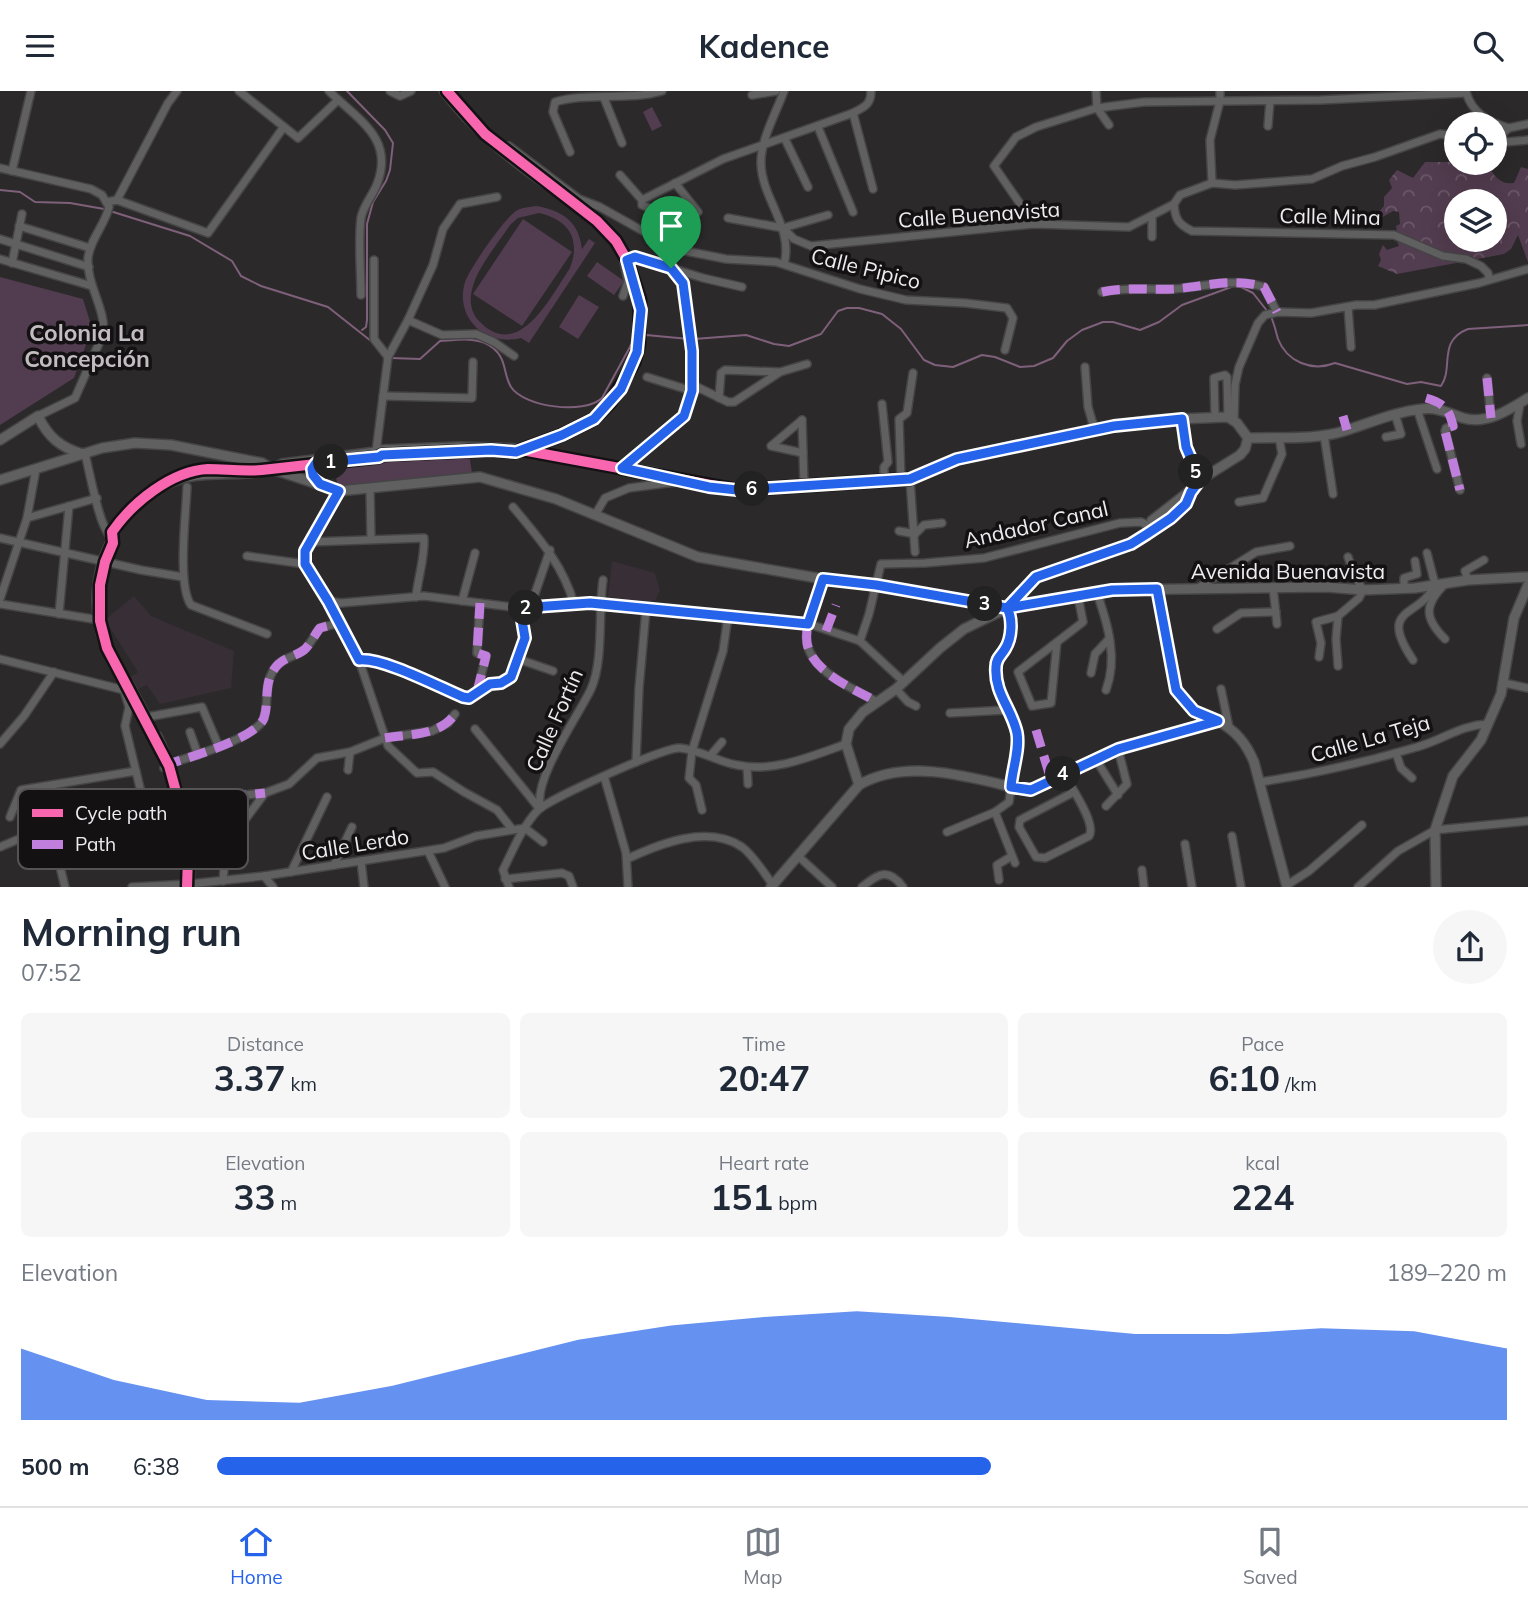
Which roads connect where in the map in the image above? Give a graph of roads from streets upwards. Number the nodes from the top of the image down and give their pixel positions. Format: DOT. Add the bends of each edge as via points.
graph roads {
  1 [pos="31,91"];
  2 [pos="177,91"];
  3 [pos="239,91"];
  4 [pos="328,91"];
  5 [pos="390,91"];
  6 [pos="411,91"];
  7 [pos="443,91"];
  8 [pos="662,91"];
  9 [pos="776,91"];
  10 [pos="784,91"];
  11 [pos="871,91"];
  12 [pos="1096,91"];
  13 [pos="1220,91"];
  14 [pos="1319,91"];
  15 [pos="1466,92"];
  16 [pos="752,95"];
  17 [pos="604,98"];
  18 [pos="338,100"];
  19 [pos="1321,100"];
  20 [pos="1220,101"];
  21 [pos="1270,101"];
  22 [pos="1097,108"];
  23 [pos="853,113"];
  24 [pos="1528,124"];
  25 [pos="1109,125"];
  26 [pos="818,127"];
  27 [pos="1268,127"];
  28 [pos="283,128"];
  29 [pos="1509,128"];
  30 [pos="1444,134"];
  31 [pos="785,139"];
  32 [pos="1528,140"];
  33 [pos="1507,142"];
  34 [pos="622,143"];
  35 [pos="509,146"];
  36 [pos="764,146"];
  37 [pos="570,152"];
  38 [pos="0,168"];
  39 [pos="12,171"];
  40 [pos="620,175"];
  41 [pos="675,183"];
  42 [pos="1212,183"];
  43 [pos="545,184"];
  44 [pos="808,187"];
  45 [pos="873,189"];
  46 [pos="497,197"];
  47 [pos="117,200"];
  48 [pos="642,200"];
  49 [pos="108,204"];
  50 [pos="1174,204"];
  51 [pos="698,212"];
  52 [pos="853,212"];
  53 [pos="22,214"];
  54 [pos="828,215"];
  55 [pos="1152,217"];
  56 [pos="728,218"];
  57 [pos="1034,224"];
  58 [pos="19,226"];
  59 [pos="783,228"];
  60 [pos="653,235"];
  61 [pos="1153,237"];
  62 [pos="0,239"];
  63 [pos="15,244"];
  64 [pos="90,248"];
  65 [pos="675,249"];
  66 [pos="0,259"];
  67 [pos="374,260"];
  68 [pos="12,263"];
  69 [pos="784,264"];
  70 [pos="89,267"];
  71 [pos="671,268"];
  72 [pos="1528,269"];
  73 [pos="1489,278"];
  74 [pos="92,286"];
  75 [pos="742,287"];
  76 [pos="1102,292"];
  77 [pos="361,295"];
  78 [pos="623,296"];
  79 [pos="1348,307"];
  80 [pos="1276,312"];
  81 [pos="408,320"];
  82 [pos="1351,347"];
  83 [pos="1006,350"];
  84 [pos="514,356"];
  85 [pos="388,358"];
  86 [pos="473,362"];
  87 [pos="807,364"];
  88 [pos="1085,367"];
  89 [pos="780,372"];
  90 [pos="913,373"];
  91 [pos="647,377"];
  92 [pos="1487,378"];
  93 [pos="693,388"];
  94 [pos="383,396"];
  95 [pos="719,398"];
  96 [pos="1524,401"];
  97 [pos="882,404"];
  98 [pos="1417,409"];
  99 [pos="1450,413"];
  100 [pos="1395,414"];
  101 [pos="38,416"];
  102 [pos="1214,416"];
  103 [pos="1491,418"];
  104 [pos="1182,419"];
  105 [pos="1231,419"];
  106 [pos="1095,431"];
  107 [pos="1324,435"];
  108 [pos="1279,437"];
  109 [pos="1386,437"];
  110 [pos="1248,438"];
  111 [pos="0,440"];
  112 [pos="1521,444"];
  113 [pos="376,452"];
  114 [pos="803,453"];
  115 [pos="85,454"];
  116 [pos="321,459"];
  117 [pos="36,468"];
  118 [pos="272,468"];
  119 [pos="622,468"];
  120 [pos="1437,469"];
  121 [pos="906,479"];
  122 [pos="0,480"];
  123 [pos="884,480"];
  124 [pos="686,481"];
  125 [pos="1197,483"];
  126 [pos="320,484"];
  127 [pos="804,485"];
  128 [pos="187,487"];
  129 [pos="370,488"];
  130 [pos="1460,490"];
  131 [pos="339,491"];
  132 [pos="1333,494"];
  133 [pos="97,498"];
  134 [pos="1239,502"];
  135 [pos="69,506"];
  136 [pos="513,507"];
  137 [pos="595,515"];
  138 [pos="27,518"];
  139 [pos="1151,520"];
  140 [pos="942,523"];
  141 [pos="899,531"];
  142 [pos="915,534"];
  143 [pos="1147,534"];
  144 [pos="0,538"];
  145 [pos="112,538"];
  146 [pos="371,539"];
  147 [pos="310,542"];
  148 [pos="19,543"];
  149 [pos="1290,546"];
  150 [pos="550,550"];
  151 [pos="64,551"];
  152 [pos="915,552"];
  153 [pos="475,553"];
  154 [pos="1427,553"];
  155 [pos="247,556"];
  156 [pos="1348,557"];
  157 [pos="1484,560"];
  158 [pos="101,561"];
  159 [pos="1415,561"];
  160 [pos="305,564"];
  161 [pos="183,577"];
  162 [pos="1528,577"];
  163 [pos="823,579"];
  164 [pos="603,580"];
  165 [pos="1468,580"];
  166 [pos="1446,582"];
  167 [pos="1435,584"];
  168 [pos="876,585"];
  169 [pos="1528,585"];
  170 [pos="1273,587"];
  171 [pos="1198,588"];
  172 [pos="1404,588"];
  173 [pos="1157,589"];
  174 [pos="1363,590"];
  175 [pos="1097,593"];
  176 [pos="1078,596"];
  177 [pos="416,597"];
  178 [pos="0,601"];
  179 [pos="328,601"];
  180 [pos="462,601"];
  181 [pos="480,603"];
  182 [pos="574,604"];
  183 [pos="599,604"];
  184 [pos="520,608"];
  185 [pos="530,608"];
  186 [pos="1007,608"];
  187 [pos="646,610"];
  188 [pos="1276,612"];
  189 [pos="59,614"];
  190 [pos="727,616"];
  191 [pos="1338,616"];
  192 [pos="93,619"];
  193 [pos="339,623"];
  194 [pos="808,624"];
  195 [pos="1277,624"];
  196 [pos="1217,629"];
  197 [pos="267,634"];
  198 [pos="1109,639"];
  199 [pos="1444,639"];
  200 [pos="860,641"];
  201 [pos="1057,642"];
  202 [pos="1319,657"];
  203 [pos="0,659"];
  204 [pos="518,659"];
  205 [pos="359,660"];
  206 [pos="1413,660"];
  207 [pos="1338,666"];
  208 [pos="553,671"];
  209 [pos="54,673"];
  210 [pos="1091,673"];
  211 [pos="1504,683"];
  212 [pos="900,685"];
  213 [pos="125,686"];
  214 [pos="1528,688"];
  215 [pos="1221,689"];
  216 [pos="1106,690"];
  217 [pos="477,692"];
  218 [pos="877,702"];
  219 [pos="916,706"];
  220 [pos="1007,709"];
  221 [pos="950,713"];
  222 [pos="455,714"];
  223 [pos="1218,721"];
  224 [pos="1488,724"];
  225 [pos="1229,727"];
  226 [pos="475,729"];
  227 [pos="190,732"];
  228 [pos="158,736"];
  229 [pos="385,738"];
  230 [pos="722,742"];
  231 [pos="0,744"];
  232 [pos="846,744"];
  233 [pos="219,747"];
  234 [pos="1118,749"];
  235 [pos="692,751"];
  236 [pos="350,752"];
  237 [pos="1396,753"];
  238 [pos="198,755"];
  239 [pos="710,756"];
  240 [pos="636,762"];
  241 [pos="167,766"];
  242 [pos="1100,766"];
  243 [pos="747,767"];
  244 [pos="348,770"];
  245 [pos="136,771"];
  246 [pos="1064,773"];
  247 [pos="604,776"];
  248 [pos="1412,778"];
  249 [pos="1260,782"];
  250 [pos="748,784"];
  251 [pos="859,785"];
  252 [pos="1011,787"];
  253 [pos="27,789"];
  254 [pos="141,789"];
  255 [pos="177,789"];
  256 [pos="1074,792"];
  257 [pos="265,793"];
  258 [pos="248,795"];
  259 [pos="1118,795"];
  260 [pos="18,797"];
  261 [pos="327,797"];
  262 [pos="1106,806"];
  263 [pos="541,808"];
  264 [pos="702,810"];
  265 [pos="995,812"];
  266 [pos="248,816"];
  267 [pos="10,817"];
  268 [pos="1528,821"];
  269 [pos="1362,825"];
  270 [pos="352,827"];
  271 [pos="525,828"];
  272 [pos="512,829"];
  273 [pos="1435,830"];
  274 [pos="947,832"];
  275 [pos="1232,836"];
  276 [pos="18,839"];
  277 [pos="543,842"];
  278 [pos="1185,844"];
  279 [pos="0,847"];
  280 [pos="428,851"];
  281 [pos="797,856"];
  282 [pos="627,859"];
  283 [pos="361,861"];
  284 [pos="334,865"];
  285 [pos="61,869"];
  286 [pos="224,869"];
  287 [pos="1142,870"];
  288 [pos="291,872"];
  289 [pos="264,876"];
  290 [pos="999,880"];
  291 [pos="223,881"];
  292 [pos="237,883"];
  293 [pos="507,883"];
  294 [pos="164,885"];
  295 [pos="189,885"];
  296 [pos="772,886"];
  297 [pos="1287,886"];
  298 [pos="65,887"];
  299 [pos="132,887"];
  300 [pos="273,887"];
  301 [pos="364,887"];
  302 [pos="445,887"];
  303 [pos="573,887"];
  304 [pos="628,887"];
  305 [pos="832,887"];
  306 [pos="862,887"];
  307 [pos="902,887"];
  308 [pos="1144,887"];
  309 [pos="1192,887"];
  310 [pos="1241,887"];
  311 [pos="1358,887"];
  312 [pos="1436,887"];
  1 -- 39 [label="street"];
  2 -- 47 [label="street"];
  3 -- 28 [label="street"];
  4 -- 18 [label="street"];
  5 -- 6 [label="street" via="400,96"];
  7 -- 43 [label="street" via="465,120"];
  8 -- 17 [label="street"];
  9 -- 16 [label="street"];
  10 -- 36 [label="street"];
  11 -- 23 [label="street" via="867,106"];
  12 -- 22 [label="street"];
  13 -- 20 [label="street"];
  14 -- 19 [label="street"];
  15 -- 19 [label="street"];
  15 -- 29 [label="street" via="1481,116"];
  17 -- 34 [label="street"];
  17 -- 37 [label="street" via="555,102 553,112"];
  18 -- 28 [label="street" via="298,138"];
  18 -- 77 [label="street" via="374,134 381,147 382,166 361,216"];
  19 -- 21 [label="street"];
  20 -- 21 [label="street"];
  20 -- 22 [label="street"];
  20 -- 42 [label="street" via="1210,140"];
  21 -- 27 [label="street"];
  22 -- 25 [label="street"];
  22 -- 57 [label="street" via="1016,137 994,166"];
  23 -- 26 [label="street"];
  23 -- 45 [label="street"];
  24 -- 29 [label="street"];
  26 -- 31 [label="street"];
  26 -- 52 [label="street"];
  28 -- 47 [label="street" via="208,233"];
  30 -- 42 [label="street, Calle Buenavista" via="1312,179"];
  31 -- 36 [label="street"];
  31 -- 44 [label="street"];
  32 -- 33 [label="street"];
  35 -- 60 [label="street" via="579,199"];
  36 -- 41 [label="street" via="723,159"];
  36 -- 59 [label="street" via="762,176"];
  38 -- 39 [label="street"];
  39 -- 49 [label="street" via="91,189"];
  40 -- 48 [label="street"];
  41 -- 48 [label="street"];
  41 -- 51 [label="street"];
  42 -- 50 [label="street, Calle Buenavista" via="1180,195"];
  46 -- 81 [label="street" via="460,204 443,229 433,265"];
  47 -- 49 [label="street"];
  48 -- 60 [label="street" via="642,205 656,211"];
  49 -- 64 [label="street" via="107,216"];
  50 -- 55 [label="street, Calle Buenavista"];
  50 -- 73 [label="street, Calle Mina" via="1179,225 1192,231 1394,235 1443,256 1466,259 1481,266"];
  53 -- 58 [label="street"];
  54 -- 59 [label="street"];
  55 -- 57 [label="street, Calle Buenavista" via="1129,227"];
  55 -- 61 [label="street"];
  56 -- 59 [label="street"];
  57 -- 59 [label="street, Calle Buenavista" via="811,246"];
  58 -- 63 [label="street"];
  58 -- 64 [label="street"];
  59 -- 69 [label="street"];
  60 -- 65 [label="street"];
  62 -- 63 [label="street"];
  63 -- 68 [label="street"];
  63 -- 70 [label="street"];
  64 -- 70 [label="street"];
  65 -- 69 [label="street, Calle Pipico"];
  65 -- 71 [label="street" via="666,254"];
  66 -- 68 [label="street"];
  67 -- 85 [label="street" via="374,339"];
  68 -- 74 [label="street"];
  69 -- 83 [label="street, Calle Pipico" via="906,300 1007,308 1013,318"];
  70 -- 74 [label="street"];
  71 -- 75 [label="street"];
  71 -- 78 [label="street" via="635,257 627,260"];
  71 -- 93 [label="street" via="683,283"];
  72 -- 73 [label="street"];
  73 -- 79 [label="street"];
  74 -- 101 [label="street" via="104,330 101,342 75,398"];
  76 -- 80 [label="street" via="1247,282 1264,287"];
  79 -- 80 [label="street"];
  79 -- 82 [label="street"];
  80 -- 105 [label="street" via="1258,323 1239,367"];
  81 -- 84 [label="street" via="442,335 476,334"];
  81 -- 85 [label="street"];
  85 -- 94 [label="street"];
  86 -- 94 [label="street" via="472,398"];
  87 -- 89 [label="street"];
  88 -- 106 [label="street"];
  89 -- 95 [label="street" via="738,401"];
  89 -- 95 [label="street" via="725,370"];
  90 -- 121 [label="street" via="907,413 899,419"];
  91 -- 93 [label="street"];
  92 -- 103 [label="street"];
  93 -- 95 [label="street"];
  93 -- 119 [label="street" via="684,416"];
  94 -- 113 [label="street"];
  96 -- 103 [label="street"];
  96 -- 112 [label="street" via="1517,421"];
  97 -- 123 [label="street" via="888,462"];
  98 -- 99 [label="street"];
  98 -- 100 [label="street"];
  98 -- 120 [label="street"];
  99 -- 103 [label="street" via="1467,419"];
  99 -- 130 [label="street" via="1453,426 1445,431"];
  100 -- 107 [label="street"];
  100 -- 109 [label="street" via="1401,434"];
  101 -- 111 [label="street"];
  101 -- 115 [label="street" via="53,439"];
  102 -- 104 [label="street"];
  102 -- 105 [label="street"];
  102 -- 105 [label="street" via="1214,378 1225,375"];
  104 -- 106 [label="street"];
  104 -- 125 [label="street"];
  105 -- 110 [label="street"];
  106 -- 121 [label="street" via="957,459"];
  107 -- 108 [label="street"];
  107 -- 132 [label="street"];
  108 -- 110 [label="street"];
  108 -- 134 [label="street" via="1282,454 1263,498"];
  110 -- 125 [label="street" via="1240,455"];
  113 -- 116 [label="street"];
  113 -- 119 [label="street" via="505,447"];
  114 -- 114 [label="street" via="802,420 771,446"];
  114 -- 127 [label="street"];
  115 -- 117 [label="street"];
  115 -- 118 [label="street" via="135,443 171,445"];
  115 -- 133 [label="street"];
  116 -- 118 [label="street"];
  116 -- 126 [label="street" via="312,472"];
  117 -- 122 [label="street"];
  117 -- 138 [label="street"];
  118 -- 126 [label="street"];
  118 -- 145 [label="street" via="201,475 170,484 141,502"];
  119 -- 124 [label="street"];
  121 -- 123 [label="street"];
  121 -- 142 [label="street"];
  123 -- 127 [label="street"];
  124 -- 127 [label="street" via="737,490"];
  124 -- 137 [label="street" via="629,488 605,498"];
  125 -- 139 [label="street"];
  125 -- 143 [label="street" via="1186,504"];
  126 -- 131 [label="street"];
  128 -- 161 [label="street"];
  129 -- 131 [label="street"];
  129 -- 137 [label="street" via="481,477"];
  129 -- 146 [label="street"];
  131 -- 147 [label="street"];
  133 -- 135 [label="street"];
  133 -- 145 [label="street" via="107,535"];
  135 -- 138 [label="street"];
  135 -- 151 [label="street"];
  136 -- 150 [label="street"];
  137 -- 163 [label="street" via="698,557"];
  138 -- 148 [label="street"];
  140 -- 142 [label="street" via="924,525"];
  141 -- 142 [label="street"];
  142 -- 152 [label="street"];
  143 -- 168 [label="street, Andador Canal" via="1147,525 1141,522 1120,523 984,558 881,564"];
  143 -- 186 [label="street" via="1131,544 1036,577"];
  144 -- 148 [label="street"];
  145 -- 158 [label="street"];
  146 -- 147 [label="street"];
  146 -- 177 [label="street" via="424,538"];
  147 -- 160 [label="street"];
  148 -- 151 [label="street"];
  148 -- 178 [label="street"];
  149 -- 171 [label="street" via="1256,552"];
  150 -- 182 [label="street"];
  150 -- 185 [label="street"];
  151 -- 158 [label="street"];
  151 -- 189 [label="street"];
  153 -- 180 [label="street"];
  154 -- 167 [label="street"];
  155 -- 160 [label="street"];
  156 -- 174 [label="street"];
  157 -- 165 [label="street" via="1465,572"];
  158 -- 161 [label="street"];
  158 -- 213 [label="street" via="96,590 98,626"];
  159 -- 172 [label="street" via="1417,574 1404,578"];
  160 -- 179 [label="street"];
  161 -- 197 [label="street" via="191,605"];
  162 -- 165 [label="street, Avenida Buenavista"];
  163 -- 168 [label="street"];
  163 -- 194 [label="street"];
  164 -- 183 [label="street, Calle Fortín"];
  165 -- 166 [label="street, Avenida Buenavista"];
  166 -- 167 [label="street, Avenida Buenavista"];
  166 -- 199 [label="street" via="1429,606 1433,627"];
  167 -- 172 [label="street, Avenida Buenavista"];
  167 -- 206 [label="street" via="1429,595 1409,609 1398,628 1400,641"];
  168 -- 186 [label="street"];
  168 -- 200 [label="street"];
  169 -- 211 [label="street" via="1514,618"];
  170 -- 171 [label="street, Avenida Buenavista"];
  170 -- 174 [label="street, Avenida Buenavista"];
  170 -- 188 [label="street"];
  171 -- 173 [label="street, Avenida Buenavista"];
  172 -- 174 [label="street, Avenida Buenavista"];
  173 -- 175 [label="street, Avenida Buenavista"];
  173 -- 223 [label="street" via="1176,690 1194,711"];
  174 -- 191 [label="street"];
  175 -- 176 [label="street, Avenida Buenavista"];
  175 -- 198 [label="street"];
  176 -- 186 [label="street, Avenida Buenavista"];
  176 -- 201 [label="street" via="1083,622"];
  177 -- 179 [label="street"];
  177 -- 180 [label="street"];
  178 -- 189 [label="street"];
  179 -- 193 [label="street"];
  180 -- 181 [label="street"];
  181 -- 184 [label="street"];
  181 -- 217 [label="street" via="477,653 486,656"];
  182 -- 183 [label="street"];
  182 -- 185 [label="street"];
  183 -- 187 [label="street"];
  183 -- 263 [label="street, Calle Fortín" via="594,679 551,765"];
  184 -- 185 [label="street"];
  184 -- 204 [label="street" via="525,638"];
  186 -- 212 [label="street" via="964,629"];
  186 -- 220 [label="street" via="1012,622 1007,647 998,658 996,687"];
  187 -- 190 [label="street"];
  187 -- 240 [label="street"];
  188 -- 195 [label="street"];
  188 -- 196 [label="street" via="1241,613"];
  189 -- 192 [label="street"];
  190 -- 194 [label="street"];
  190 -- 235 [label="street" via="722,657"];
  191 -- 202 [label="street" via="1317,622"];
  191 -- 207 [label="street"];
  193 -- 205 [label="street"];
  193 -- 233 [label="street" via="320,628 304,649 283,659 268,682 263,721 257,729"];
  194 -- 200 [label="street"];
  194 -- 218 [label="street" via="807,643 828,674"];
  198 -- 210 [label="street" via="1096,654"];
  198 -- 216 [label="street" via="1113,668"];
  200 -- 212 [label="street"];
  201 -- 201 [label="street" via="1018,672 1032,706 1051,703"];
  203 -- 209 [label="street"];
  204 -- 208 [label="street"];
  204 -- 217 [label="street" via="511,677"];
  205 -- 217 [label="street" via="389,666 463,697"];
  205 -- 229 [label="street"];
  209 -- 213 [label="street"];
  209 -- 231 [label="street"];
  211 -- 214 [label="street"];
  211 -- 224 [label="street"];
  212 -- 218 [label="street"];
  212 -- 219 [label="street" via="908,702"];
  213 -- 233 [label="street" via="147,717 202,707"];
  213 -- 245 [label="street" via="129,704 125,726"];
  215 -- 225 [label="street"];
  218 -- 232 [label="street" via="853,722"];
  220 -- 221 [label="street"];
  220 -- 252 [label="street" via="1018,741"];
  222 -- 229 [label="street" via="432,731"];
  223 -- 225 [label="street"];
  223 -- 234 [label="street"];
  224 -- 237 [label="street, Calle La Teja"];
  224 -- 273 [label="street" via="1453,776"];
  225 -- 249 [label="street" via="1246,743"];
  226 -- 263 [label="street"];
  227 -- 238 [label="street"];
  228 -- 241 [label="street"];
  229 -- 236 [label="street"];
  229 -- 272 [label="street" via="417,773 433,772 497,810"];
  230 -- 239 [label="street"];
  232 -- 243 [label="street" via="794,762"];
  232 -- 251 [label="street"];
  233 -- 238 [label="street"];
  234 -- 246 [label="street"];
  234 -- 259 [label="street" via="1128,781"];
  235 -- 239 [label="street"];
  235 -- 240 [label="street" via="672,749"];
  235 -- 264 [label="street" via="689,778 696,785"];
  236 -- 244 [label="street"];
  236 -- 257 [label="street" via="317,758 289,784"];
  237 -- 248 [label="street" via="1401,768"];
  237 -- 249 [label="street, Calle La Teja"];
  238 -- 241 [label="street"];
  239 -- 243 [label="street"];
  240 -- 247 [label="street"];
  241 -- 255 [label="street"];
  242 -- 259 [label="street"];
  243 -- 250 [label="street"];
  245 -- 253 [label="street"];
  245 -- 254 [label="street"];
  246 -- 252 [label="street" via="1031,790"];
  246 -- 256 [label="street"];
  247 -- 263 [label="street"];
  247 -- 282 [label="street"];
  249 -- 297 [label="street"];
  251 -- 252 [label="street" via="890,773 914,772"];
  251 -- 281 [label="street"];
  252 -- 265 [label="street" via="1009,803"];
  256 -- 256 [label="street" via="1092,825 1091,834 1045,858 1036,857 1019,822"];
  257 -- 258 [label="street"];
  257 -- 266 [label="street"];
  259 -- 262 [label="street"];
  260 -- 267 [label="street"];
  261 -- 288 [label="street"];
  263 -- 271 [label="street"];
  265 -- 274 [label="street"];
  265 -- 290 [label="street" via="1014,860 997,865"];
  268 -- 273 [label="street"];
  269 -- 297 [label="street"];
  270 -- 284 [label="street"];
  271 -- 272 [label="street, Calle Lerdo"];
  271 -- 277 [label="street"];
  271 -- 293 [label="street" via="503,870"];
  272 -- 280 [label="street, Calle Lerdo"];
  273 -- 311 [label="street" via="1398,851"];
  273 -- 312 [label="street"];
  275 -- 310 [label="street"];
  276 -- 279 [label="street"];
  278 -- 309 [label="street"];
  280 -- 283 [label="street, Calle Lerdo"];
  280 -- 302 [label="street"];
  281 -- 296 [label="street"];
  281 -- 305 [label="street"];
  282 -- 296 [label="street" via="677,841 730,841 743,848"];
  282 -- 304 [label="street"];
  283 -- 284 [label="street, Calle Lerdo"];
  283 -- 301 [label="street"];
  284 -- 288 [label="street, Calle Lerdo"];
  285 -- 298 [label="street"];
  286 -- 291 [label="street"];
  287 -- 308 [label="street"];
  288 -- 289 [label="street, Calle Lerdo"];
  289 -- 292 [label="street, Calle Lerdo"];
  289 -- 300 [label="street"];
  291 -- 292 [label="street, Calle Lerdo"];
  291 -- 295 [label="street, Calle Lerdo"];
  293 -- 303 [label="street" via="562,873 569,876"];
  294 -- 295 [label="street, Calle Lerdo"];
  294 -- 299 [label="street, Calle Lerdo"];
  306 -- 307 [label="street" via="886,874"];
}
